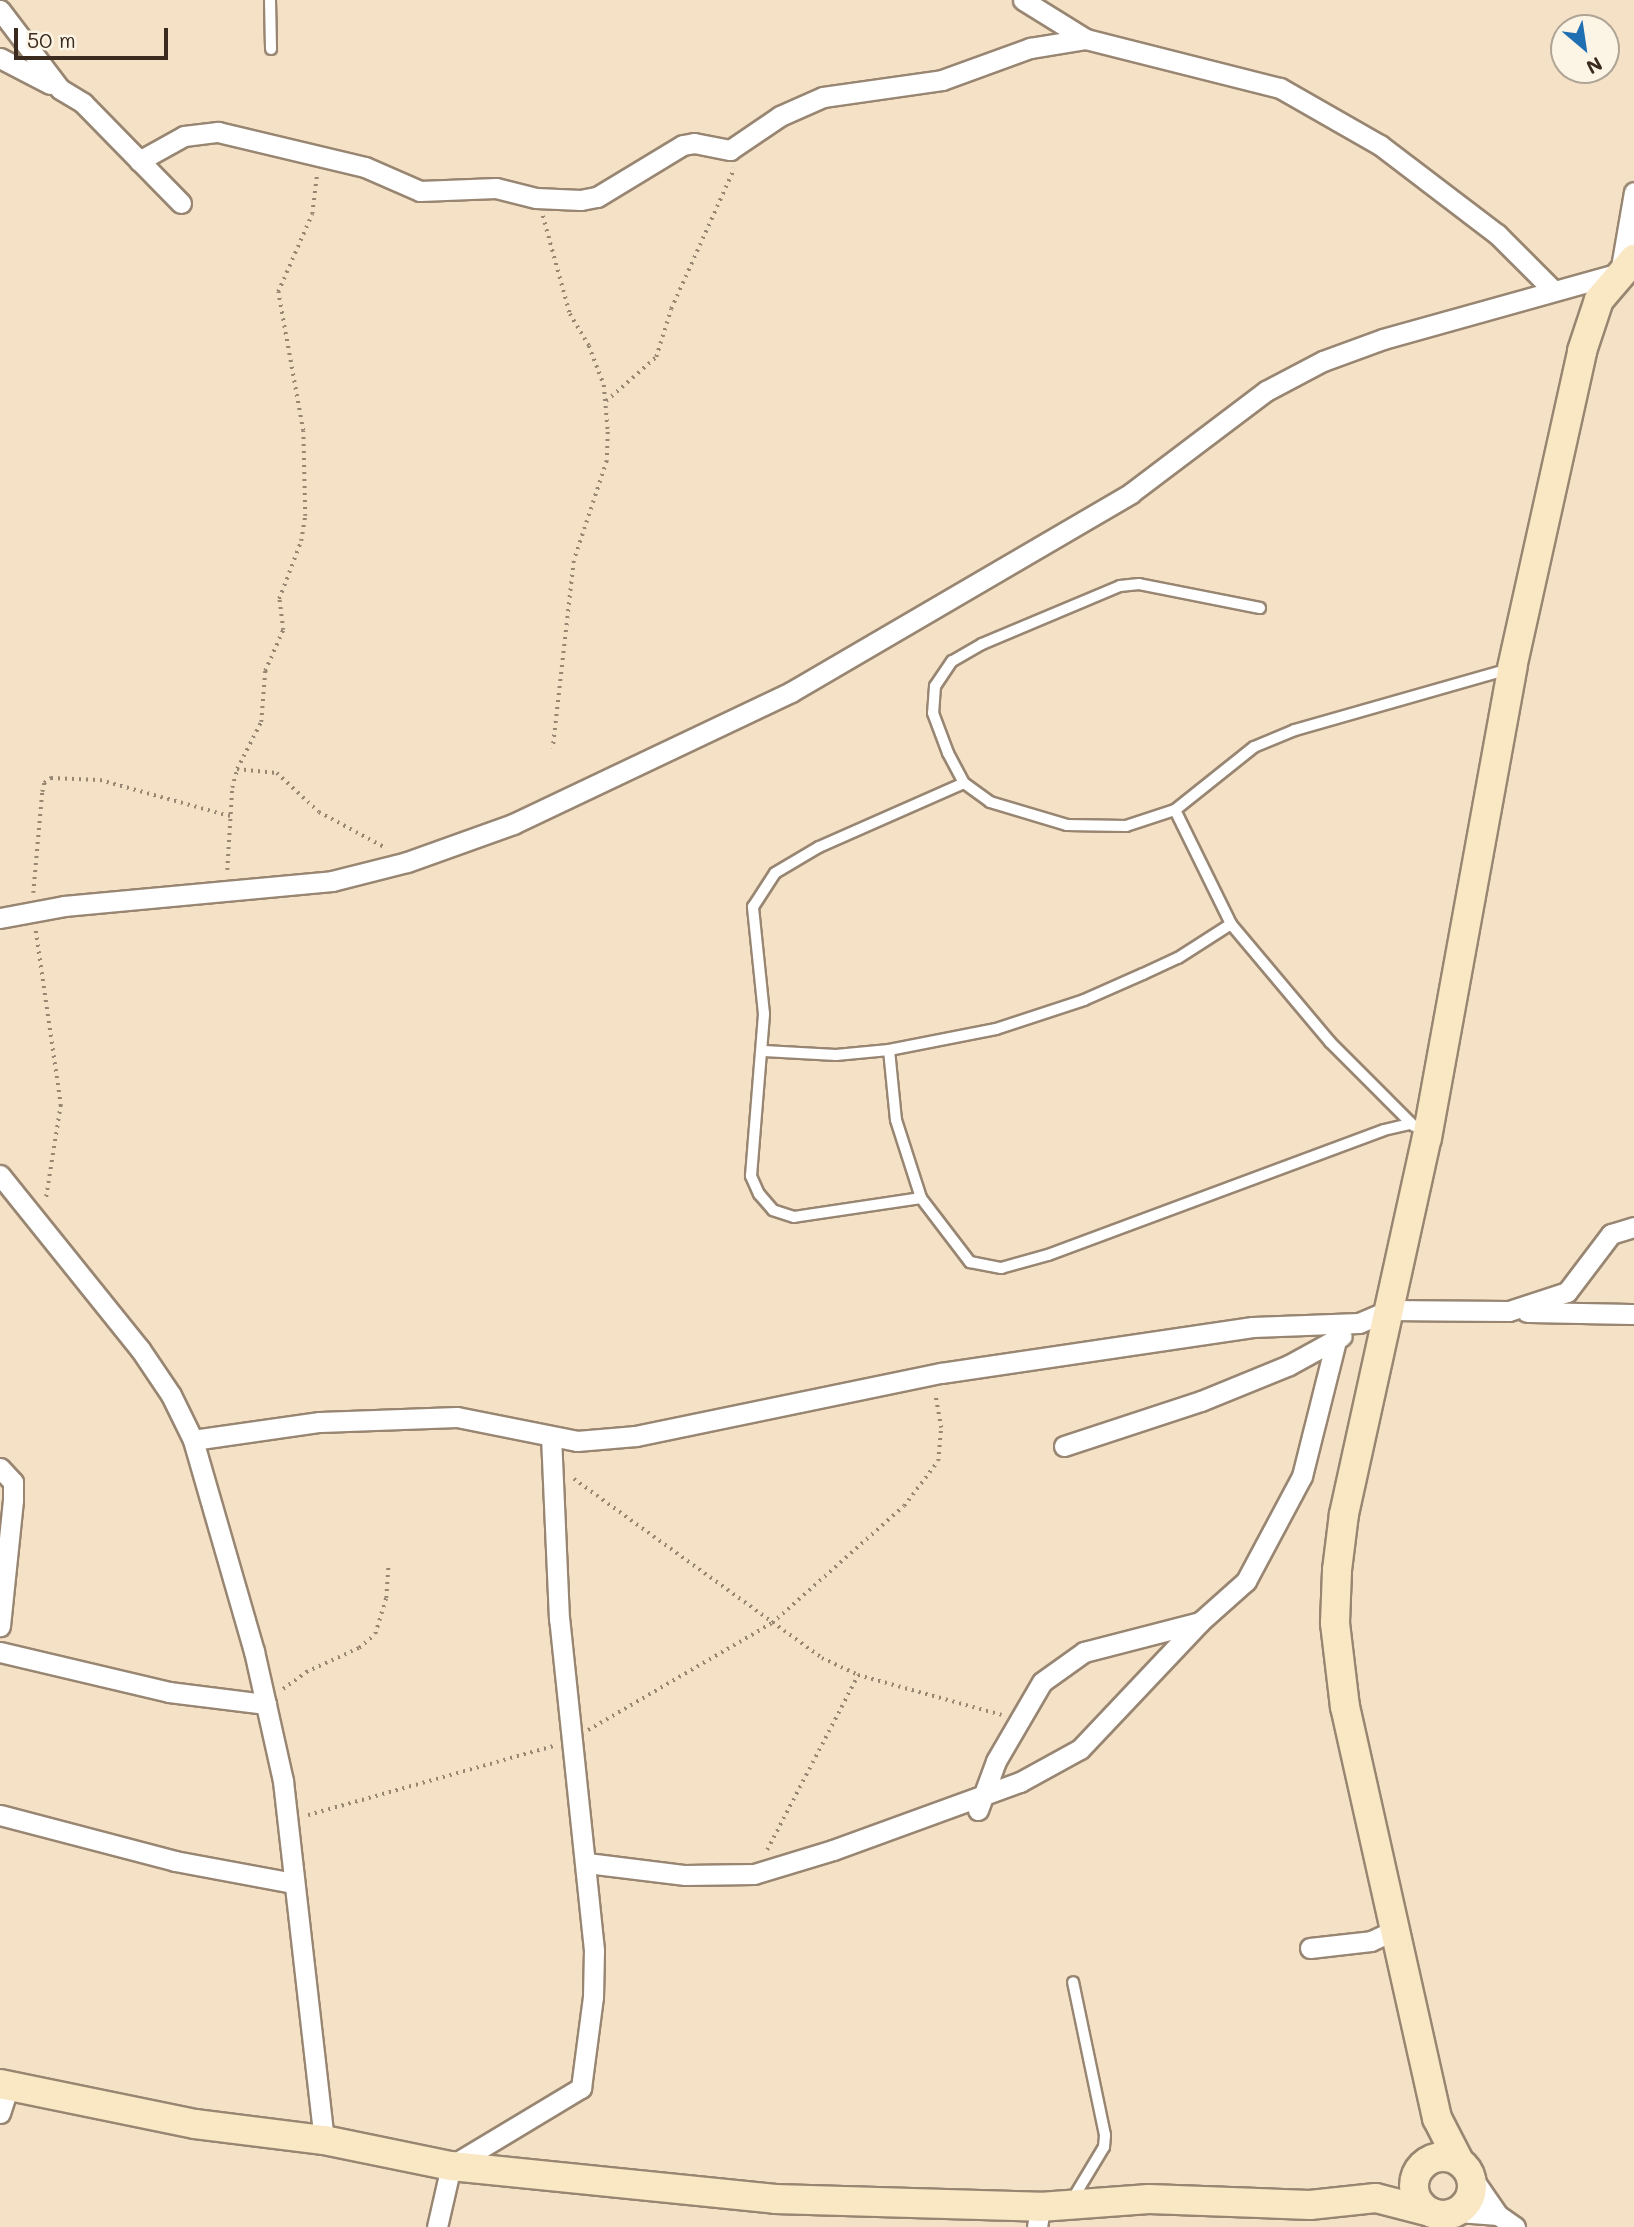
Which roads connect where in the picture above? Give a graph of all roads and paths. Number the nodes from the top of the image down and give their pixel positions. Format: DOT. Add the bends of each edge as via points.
graph roads {
  1 [pos="270,0"];
  2 [pos="1023,0"];
  3 [pos="0,10"];
  4 [pos="1086,39"];
  5 [pos="271,48"];
  6 [pos="0,58"];
  7 [pos="60,89"];
  8 [pos="749,140"];
  9 [pos="314,155"];
  10 [pos="139,161"];
  11 [pos="1633,196"];
  12 [pos="536,198"];
  13 [pos="181,202"];
  14 [pos="1627,266"];
  15 [pos="1552,289"];
  16 [pos="606,401"];
  17 [pos="1260,608"];
  18 [pos="1512,668"];
  19 [pos="553,749"];
  20 [pos="237,769"];
  21 [pos="964,783"];
  22 [pos="1175,810"];
  23 [pos="230,816"];
  24 [pos="407,862"];
  25 [pos="225,890"];
  26 [pos="32,912"];
  27 [pos="0,918"];
  28 [pos="1231,924"];
  29 [pos="889,1050"];
  30 [pos="765,1051"];
  31 [pos="1419,1131"];
  32 [pos="0,1175"];
  33 [pos="922,1198"];
  34 [pos="40,1226"];
  35 [pos="1634,1227"];
  36 [pos="1389,1310"];
  37 [pos="1509,1311"];
  38 [pos="1634,1314"];
  39 [pos="1359,1323"];
  40 [pos="1336,1341"];
  41 [pos="941,1387"];
  42 [pos="551,1438"];
  43 [pos="193,1440"];
  44 [pos="1064,1446"];
  45 [pos="552,1463"];
  46 [pos="0,1468"];
  47 [pos="388,1566"];
  48 [pos="772,1622"];
  49 [pos="1200,1622"];
  50 [pos="0,1626"];
  51 [pos="0,1652"];
  52 [pos="858,1675"];
  53 [pos="266,1704"];
  54 [pos="1017,1720"];
  55 [pos="574,1738"];
  56 [pos="989,1791"];
  57 [pos="978,1810"];
  58 [pos="0,1815"];
  59 [pos="286,1820"];
  60 [pos="587,1863"];
  61 [pos="754,1874"];
  62 [pos="294,1883"];
  63 [pos="1395,1930"];
  64 [pos="1310,1948"];
  65 [pos="1073,1982"];
  66 [pos="3,2094"];
  67 [pos="1437,2118"];
  68 [pos="324,2140"];
  69 [pos="452,2166"];
  70 [pos="1465,2168"];
  71 [pos="1421,2170"];
  72 [pos="1376,2198"];
  73 [pos="1070,2203"];
  74 [pos="1430,2212"];
  75 [pos="1458,2212"];
  76 [pos="1498,2215"];
  77 [pos="1039,2217"];
  78 [pos="437,2227"];
  79 [pos="1515,2227"];
  1 -- 5 [label="lane"];
  2 -- 4 [label="street"];
  3 -- 7 [label="street"];
  4 -- 8 [label="street" via="1030,48 942,80 823,97 780,117"];
  4 -- 15 [label="street" via="1280,88 1380,145 1497,234"];
  6 -- 7 [label="street"];
  7 -- 10 [label="street" via="82,103"];
  8 -- 12 [label="street" via="730,150 683,145 597,198"];
  8 -- 16 [label="path" via="671,309 656,357"];
  9 -- 10 [label="street" via="218,132 184,136"];
  9 -- 12 [label="street" via="365,167 420,191 496,188"];
  9 -- 20 [label="path" via="318,185 312,214 278,292 303,431 305,516 301,541 279,600 282,630 265,671 261,722"];
  10 -- 13 [label="street"];
  11 -- 14 [label="street"];
  12 -- 16 [label="path" via="569,314 589,346"];
  14 -- 15 [label="street"];
  14 -- 18 [label="street" via="1599,300 1582,351"];
  15 -- 24 [label="street" via="1526,302 1383,339 1323,361 1266,391 1131,493 791,692 513,824"];
  16 -- 19 [label="path" via="607,461 574,561"];
  17 -- 21 [label="lane" via="1139,584 1119,586 1013,629 952,661 935,686 933,713"];
  18 -- 22 [label="lane" via="1379,703 1254,747"];
  18 -- 31 [label="street"];
  20 -- 23 [label="path"];
  20 -- 24 [label="path" via="277,773 319,812"];
  21 -- 22 [label="lane" via="990,802 1068,825 1126,826"];
  21 -- 30 [label="lane" via="819,847 775,873 760,892 753,907"];
  22 -- 28 [label="lane"];
  23 -- 25 [label="path"];
  23 -- 26 [label="path" via="100,780 47,780"];
  24 -- 25 [label="street" via="332,881"];
  25 -- 26 [label="street"];
  26 -- 27 [label="street"];
  26 -- 34 [label="path" via="46,977 61,1105"];
  28 -- 29 [label="lane" via="1178,958 1084,1000 996,1029"];
  28 -- 31 [label="lane" via="1330,1042"];
  29 -- 30 [label="lane" via="836,1055"];
  29 -- 33 [label="lane" via="896,1120"];
  30 -- 33 [label="lane" via="751,1176 773,1210 794,1217"];
  31 -- 33 [label="lane" via="1384,1130 1059,1251 1001,1268 970,1262"];
  31 -- 36 [label="street"];
  32 -- 34 [label="street"];
  34 -- 43 [label="street" via="140,1349 171,1395"];
  35 -- 37 [label="street" via="1612,1234 1567,1292"];
  36 -- 37 [label="street"];
  36 -- 39 [label="street"];
  36 -- 63 [label="street" via="1344,1514 1335,1623 1345,1707"];
  37 -- 38 [label="street"];
  39 -- 40 [label="street"];
  39 -- 42 [label="street" via="1253,1327 941,1373 636,1436 578,1441"];
  40 -- 44 [label="street" via="1201,1401"];
  40 -- 49 [label="street" via="1306,1465 1288,1508 1246,1581"];
  41 -- 48 [label="path" via="934,1396 941,1428 938,1461 923,1485"];
  42 -- 43 [label="street" via="506,1424 457,1417 320,1422"];
  42 -- 45 [label="street"];
  43 -- 53 [label="street"];
  45 -- 48 [label="path"];
  45 -- 55 [label="street" via="559,1619"];
  46 -- 50 [label="street" via="13,1482 13,1500"];
  47 -- 53 [label="path" via="386,1598 375,1634 359,1648 306,1672"];
  48 -- 52 [label="path" via="822,1658"];
  48 -- 55 [label="path"];
  49 -- 54 [label="street" via="1084,1652 1042,1682"];
  49 -- 56 [label="street" via="1080,1749 1045,1772"];
  51 -- 53 [label="street" via="169,1692"];
  52 -- 54 [label="path"];
  52 -- 61 [label="path"];
  53 -- 59 [label="street" via="283,1781"];
  54 -- 56 [label="street" via="996,1762"];
  55 -- 59 [label="path"];
  55 -- 60 [label="street"];
  56 -- 57 [label="street"];
  56 -- 61 [label="street" via="833,1850"];
  58 -- 62 [label="street" via="101,1844"];
  59 -- 62 [label="street"];
  60 -- 61 [label="street" via="685,1875"];
  60 -- 69 [label="street" via="594,1986 581,2088"];
  62 -- 68 [label="street"];
  63 -- 64 [label="street" via="1370,1941"];
  63 -- 67 [label="street"];
  65 -- 73 [label="lane" via="1105,2135 1104,2147"];
  66 -- 68 [label="street"];
  67 -- 70 [label="street"];
  67 -- 71 [label="street"];
  68 -- 69 [label="street"];
  69 -- 77 [label="street" via="775,2199"];
  69 -- 78 [label="street"];
  70 -- 71 [label="street" via="1443,2156"];
  70 -- 75 [label="street" via="1471,2196"];
  70 -- 76 [label="street"];
  71 -- 72 [label="street"];
  71 -- 74 [label="street" via="1416,2198"];
  72 -- 73 [label="street" via="1310,2205 1149,2199"];
  72 -- 74 [label="street"];
  73 -- 77 [label="street"];
  74 -- 75 [label="street" via="1444,2216"];
  75 -- 76 [label="street"];
  76 -- 79 [label="street"];
}
